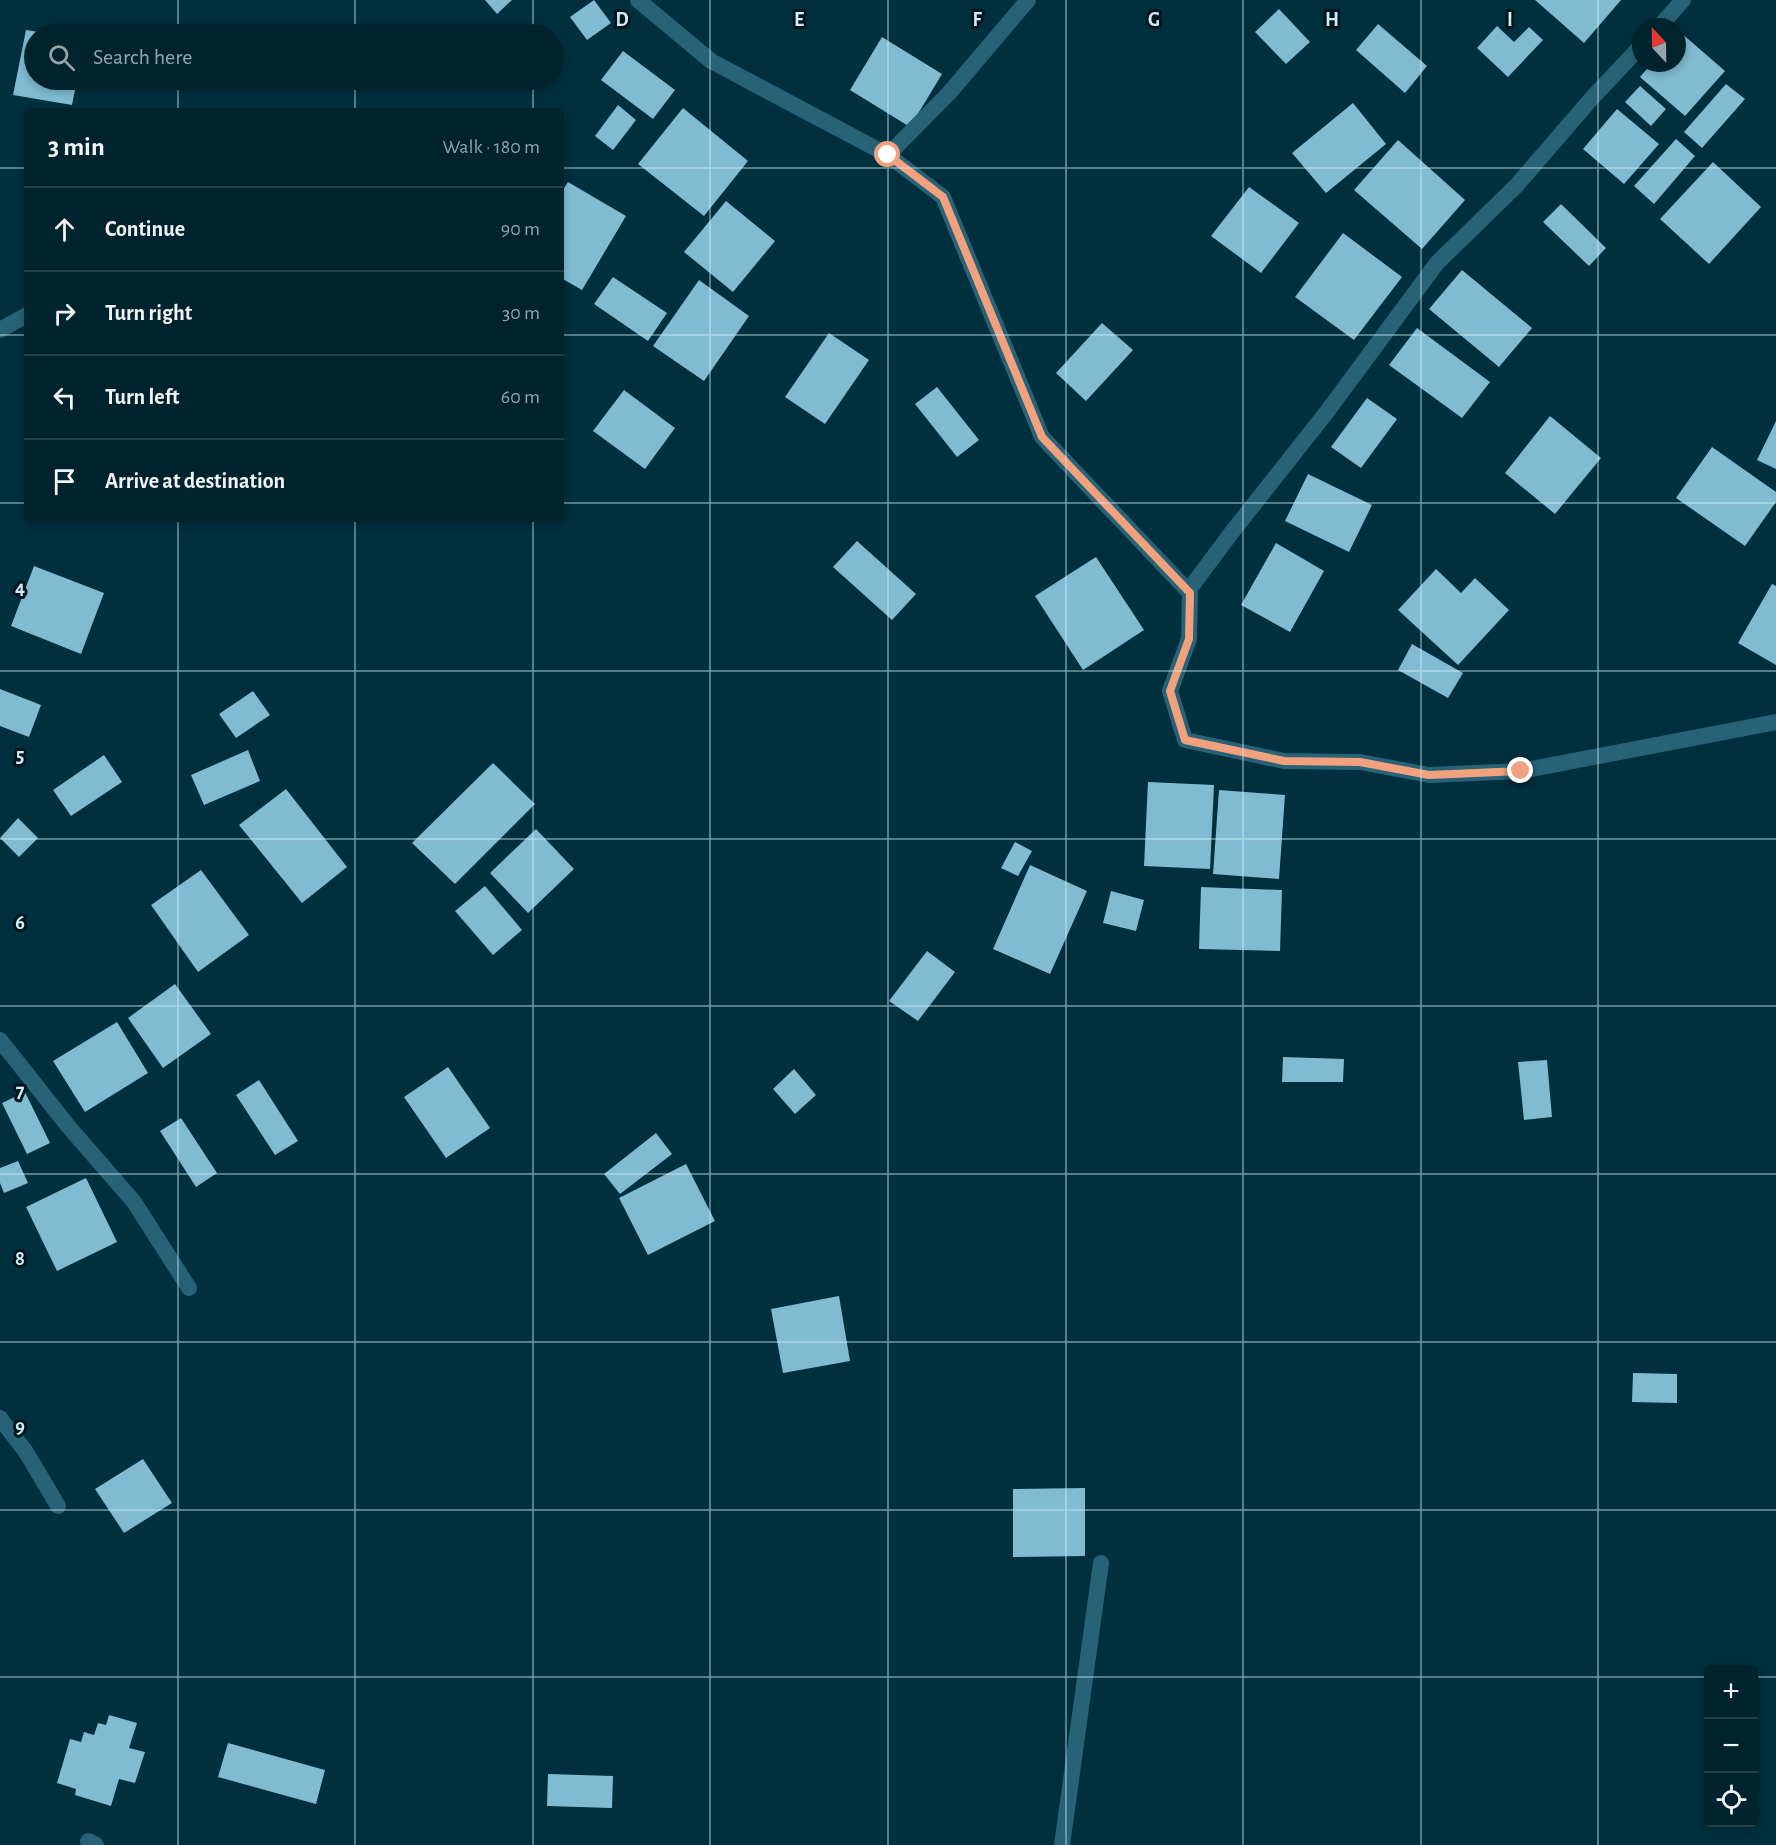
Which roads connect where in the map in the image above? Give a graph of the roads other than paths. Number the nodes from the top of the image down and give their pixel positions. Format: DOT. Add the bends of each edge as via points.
graph roads {
  1 [pos="638,0"];
  2 [pos="1028,0"];
  3 [pos="1683,0"];
  4 [pos="1667,18"];
  5 [pos="1632,56"];
  6 [pos="888,155"];
  7 [pos="24,317"];
  8 [pos="0,330"];
  9 [pos="1188,591"];
  10 [pos="1776,722"];
  11 [pos="0,1040"];
  12 [pos="189,1288"];
  13 [pos="0,1418"];
  14 [pos="58,1506"];
  15 [pos="1101,1563"];
  16 [pos="1062,1845"];
  1 -- 6 [label="street" via="711,61"];
  2 -- 6 [label="street" via="950,92"];
  3 -- 4 [label="street"];
  5 -- 9 [label="street" via="1516,186 1437,263"];
  6 -- 9 [label="street" via="943,197 1042,437"];
  7 -- 8 [label="street"];
  9 -- 10 [label="street" via="1189,639 1170,691 1185,740 1284,761 1360,762 1429,775 1521,771"];
  11 -- 12 [label="street" via="134,1202"];
  13 -- 14 [label="street"];
  15 -- 16 [label="street"];
}
